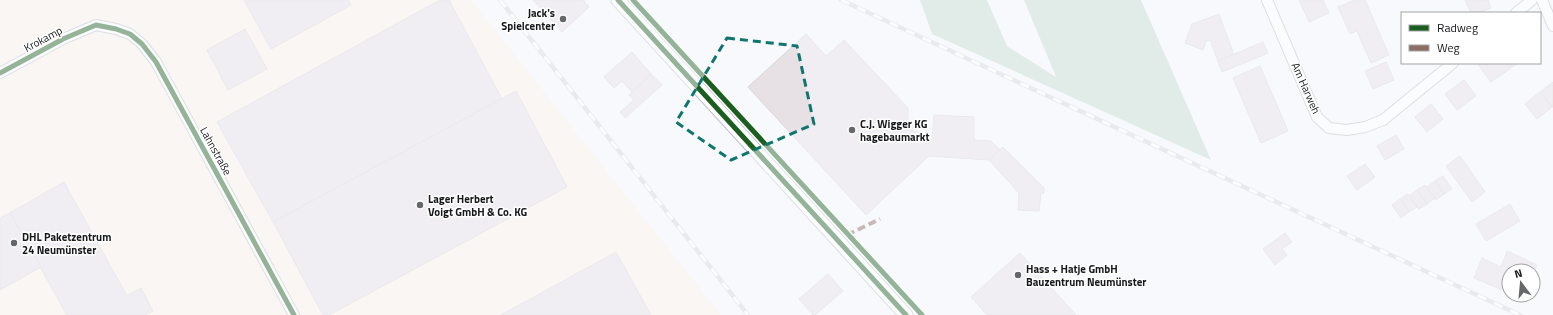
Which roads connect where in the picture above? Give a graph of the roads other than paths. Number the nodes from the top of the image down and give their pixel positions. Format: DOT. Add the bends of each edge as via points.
graph roads {
  1 [pos="618,0"];
  2 [pos="1267,0"];
  3 [pos="1532,0"];
  4 [pos="1542,0"];
  5 [pos="1517,12"];
  6 [pos="96,25"];
  7 [pos="1553,26"];
  8 [pos="1452,64"];
  9 [pos="0,73"];
  10 [pos="294,315"];
  11 [pos="906,315"];
  1 -- 11 [label="street"];
  2 -- 8 [label="street, Am Harweh" via="1317,117 1329,128 1353,129 1383,120"];
  3 -- 5 [label="street"];
  4 -- 7 [label="street"];
  6 -- 9 [label="street, Krokamp" via="63,39"];
  6 -- 10 [label="street, Lahnstraße" via="130,34 156,62"];
}
